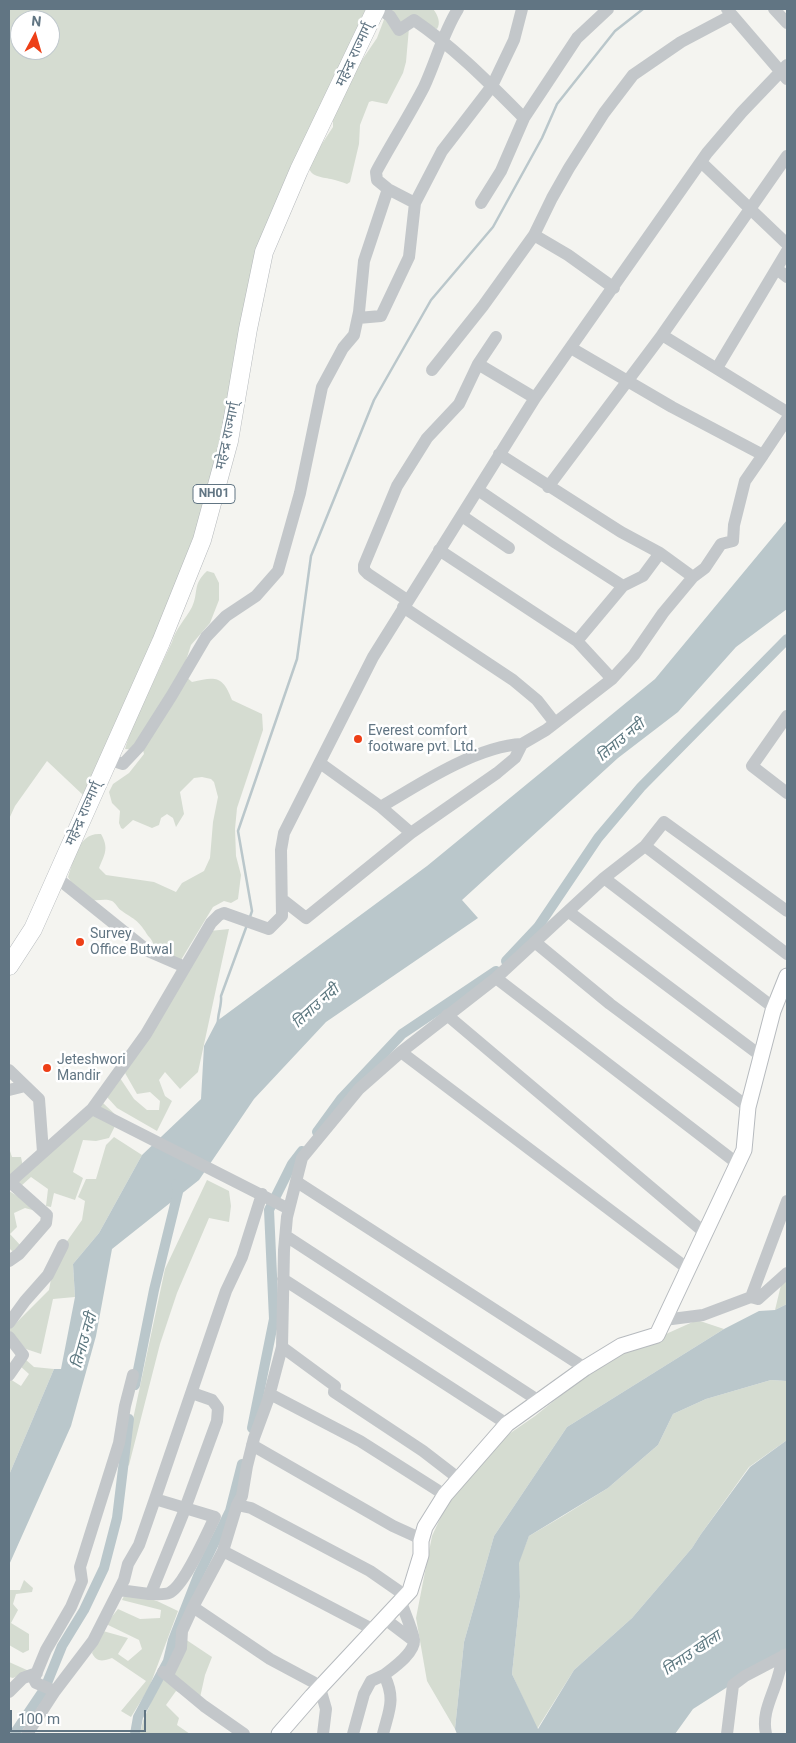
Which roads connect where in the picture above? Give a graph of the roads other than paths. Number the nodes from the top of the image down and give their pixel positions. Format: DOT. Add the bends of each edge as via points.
graph roads {
  1 [pos="378,9"];
  2 [pos="458,9"];
  3 [pos="522,9"];
  4 [pos="608,9"];
  5 [pos="774,9"];
  6 [pos="729,12"];
  7 [pos="787,23"];
  8 [pos="442,40"];
  9 [pos="785,72"];
  10 [pos="492,86"];
  11 [pos="524,118"];
  12 [pos="787,156"];
  13 [pos="701,162"];
  14 [pos="388,189"];
  15 [pos="415,203"];
  16 [pos="481,203"];
  17 [pos="750,209"];
  18 [pos="534,235"];
  19 [pos="787,244"];
  20 [pos="787,251"];
  21 [pos="777,269"];
  22 [pos="787,277"];
  23 [pos="614,288"];
  24 [pos="358,318"];
  25 [pos="662,335"];
  26 [pos="496,337"];
  27 [pos="571,348"];
  28 [pos="478,364"];
  29 [pos="716,368"];
  30 [pos="432,370"];
  31 [pos="628,380"];
  32 [pos="535,398"];
  33 [pos="787,412"];
  34 [pos="787,419"];
  35 [pos="499,454"];
  36 [pos="762,455"];
  37 [pos="549,486"];
  38 [pos="478,490"];
  39 [pos="462,516"];
  40 [pos="509,548"];
  41 [pos="439,550"];
  42 [pos="660,553"];
  43 [pos="693,577"];
  44 [pos="624,586"];
  45 [pos="405,604"];
  46 [pos="577,641"];
  47 [pos="612,679"];
  48 [pos="787,716"];
  49 [pos="555,723"];
  50 [pos="522,744"];
  51 [pos="108,759"];
  52 [pos="320,763"];
  53 [pos="787,793"];
  54 [pos="381,808"];
  55 [pos="411,833"];
  56 [pos="645,846"];
  57 [pos="56,877"];
  58 [pos="604,878"];
  59 [pos="282,900"];
  60 [pos="569,912"];
  61 [pos="787,912"];
  62 [pos="536,943"];
  63 [pos="787,954"];
  64 [pos="9,966"];
  65 [pos="185,967"];
  66 [pos="787,976"];
  67 [pos="496,978"];
  68 [pos="774,1008"];
  69 [pos="447,1015"];
  70 [pos="401,1052"];
  71 [pos="762,1056"];
  72 [pos="9,1070"];
  73 [pos="25,1086"];
  74 [pos="9,1090"];
  75 [pos="748,1106"];
  76 [pos="92,1108"];
  77 [pos="44,1152"];
  78 [pos="738,1164"];
  79 [pos="297,1182"];
  80 [pos="10,1183"];
  81 [pos="262,1194"];
  82 [pos="787,1201"];
  83 [pos="289,1209"];
  84 [pos="705,1232"];
  85 [pos="286,1236"];
  86 [pos="63,1245"];
  87 [pos="9,1262"];
  88 [pos="688,1269"];
  89 [pos="787,1273"];
  90 [pos="283,1279"];
  91 [pos="751,1297"];
  92 [pos="664,1320"];
  93 [pos="9,1323"];
  94 [pos="9,1337"];
  95 [pos="282,1347"];
  96 [pos="585,1368"];
  97 [pos="9,1375"];
  98 [pos="133,1375"];
  99 [pos="192,1393"];
  100 [pos="270,1394"];
  101 [pos="539,1401"];
  102 [pos="507,1424"];
  103 [pos="252,1446"];
  104 [pos="458,1478"];
  105 [pos="445,1495"];
  106 [pos="155,1499"];
  107 [pos="237,1505"];
  108 [pos="185,1508"];
  109 [pos="421,1541"];
  110 [pos="222,1552"];
  111 [pos="118,1590"];
  112 [pos="149,1594"];
  113 [pos="404,1599"];
  114 [pos="193,1607"];
  115 [pos="380,1625"];
  116 [pos="414,1641"];
  117 [pos="786,1655"];
  118 [pos="384,1675"];
  119 [pos="36,1676"];
  120 [pos="320,1688"];
  121 [pos="55,1691"];
  122 [pos="9,1692"];
  123 [pos="290,1728"];
  124 [pos="27,1734"];
  125 [pos="244,1734"];
  126 [pos="279,1734"];
  127 [pos="323,1734"];
  128 [pos="353,1734"];
  129 [pos="384,1734"];
  130 [pos="727,1734"];
  131 [pos="766,1734"];
  1 -- 8 [label="street" via="390,16 399,30 414,20"];
  1 -- 51 [label="highway, महेन्द्र राज्मार्ग् / NH01" via="299,170 264,252 229,441 202,540 161,642"];
  2 -- 8 [label="street"];
  3 -- 10 [label="street" via="514,40"];
  4 -- 11 [label="street" via="576,38"];
  5 -- 7 [label="street"];
  6 -- 9 [label="street"];
  6 -- 18 [label="street" via="633,75 569,168"];
  8 -- 10 [label="street"];
  8 -- 14 [label="street" via="423,87 376,172 377,180"];
  9 -- 13 [label="street" via="742,112"];
  10 -- 11 [label="street"];
  10 -- 15 [label="street" via="442,151"];
  11 -- 16 [label="street" via="502,170"];
  12 -- 17 [label="street"];
  13 -- 17 [label="street"];
  13 -- 23 [label="street"];
  14 -- 15 [label="street"];
  14 -- 24 [label="street" via="364,261"];
  15 -- 24 [label="street" via="409,257 381,316"];
  17 -- 19 [label="street"];
  17 -- 25 [label="street"];
  18 -- 23 [label="street"];
  18 -- 30 [label="street"];
  20 -- 21 [label="street"];
  21 -- 22 [label="street"];
  21 -- 29 [label="street"];
  23 -- 27 [label="street"];
  24 -- 51 [label="street" via="354,335 343,348 322,387 300,493 278,571 256,596 226,616 206,637 172,695 123,764"];
  25 -- 29 [label="street"];
  25 -- 31 [label="street"];
  26 -- 28 [label="street"];
  27 -- 31 [label="street"];
  27 -- 32 [label="street"];
  28 -- 32 [label="street"];
  28 -- 45 [label="street" via="458,404 427,438 397,486 364,565 368,574"];
  29 -- 33 [label="street"];
  31 -- 36 [label="street"];
  31 -- 37 [label="street"];
  32 -- 35 [label="street"];
  34 -- 36 [label="street"];
  35 -- 37 [label="street"];
  35 -- 38 [label="street"];
  36 -- 43 [label="street" via="745,481 733,541 721,544 706,568"];
  37 -- 42 [label="street"];
  38 -- 39 [label="street"];
  38 -- 44 [label="street"];
  39 -- 40 [label="street"];
  39 -- 41 [label="street"];
  41 -- 45 [label="street"];
  41 -- 46 [label="street"];
  42 -- 43 [label="street"];
  42 -- 44 [label="street" via="643,576"];
  43 -- 47 [label="street"];
  44 -- 46 [label="street"];
  45 -- 49 [label="street" via="513,680 537,700"];
  45 -- 52 [label="street" via="373,657"];
  46 -- 47 [label="street"];
  47 -- 49 [label="street"];
  48 -- 53 [label="street" via="752,766"];
  49 -- 50 [label="street"];
  50 -- 54 [label="street" via="470,758"];
  50 -- 55 [label="street" via="515,758 497,773"];
  51 -- 57 [label="highway, महेन्द्र राज्मार्ग् / NH01"];
  52 -- 54 [label="street"];
  52 -- 59 [label="street" via="284,832"];
  54 -- 55 [label="street"];
  55 -- 59 [label="street" via="306,918"];
  56 -- 58 [label="street"];
  56 -- 61 [label="street" via="664,822"];
  56 -- 63 [label="street"];
  57 -- 64 [label="highway, महेन्द्र राज्मार्ग् / NH01" via="33,929"];
  57 -- 65 [label="street" via="148,951"];
  58 -- 60 [label="street"];
  58 -- 68 [label="street"];
  59 -- 65 [label="street" via="282,916 269,928 219,915"];
  60 -- 62 [label="street"];
  60 -- 71 [label="street"];
  62 -- 67 [label="street"];
  62 -- 75 [label="street" via="610,1004"];
  65 -- 76 [label="street" via="146,1034"];
  66 -- 68 [label="main road"];
  67 -- 69 [label="street"];
  67 -- 78 [label="street"];
  68 -- 71 [label="main road"];
  69 -- 70 [label="street"];
  69 -- 84 [label="street"];
  70 -- 79 [label="street" via="359,1089 334,1118 302,1158"];
  70 -- 88 [label="street"];
  71 -- 75 [label="main road"];
  72 -- 73 [label="street"];
  73 -- 74 [label="street"];
  73 -- 77 [label="street" via="39,1099"];
  75 -- 78 [label="main road" via="744,1150"];
  76 -- 77 [label="street"];
  76 -- 81 [label="street"];
  77 -- 80 [label="street"];
  78 -- 84 [label="main road"];
  79 -- 83 [label="street"];
  79 -- 96 [label="street"];
  80 -- 87 [label="street" via="47,1215 46,1223"];
  81 -- 83 [label="street"];
  81 -- 99 [label="street"];
  82 -- 91 [label="street"];
  83 -- 85 [label="street"];
  84 -- 88 [label="main road"];
  85 -- 90 [label="street"];
  85 -- 101 [label="street"];
  86 -- 93 [label="street" via="48,1275"];
  88 -- 92 [label="main road"];
  89 -- 91 [label="street" via="758,1299"];
  90 -- 95 [label="street"];
  90 -- 102 [label="street"];
  91 -- 92 [label="street" via="704,1315"];
  92 -- 96 [label="main road" via="657,1335 621,1346"];
  94 -- 97 [label="street" via="23,1355"];
  95 -- 100 [label="street"];
  95 -- 104 [label="street" via="335,1386 334,1392"];
  96 -- 101 [label="main road"];
  98 -- 119 [label="street" via="120,1443 80,1568 82,1581"];
  99 -- 106 [label="street"];
  99 -- 108 [label="street" via="212,1400 218,1408 217,1421"];
  100 -- 103 [label="street"];
  100 -- 105 [label="street" via="360,1441"];
  101 -- 102 [label="main road"];
  102 -- 104 [label="main road"];
  103 -- 107 [label="street" via="242,1496"];
  103 -- 109 [label="street"];
  104 -- 105 [label="main road"];
  105 -- 109 [label="main road" via="425,1527"];
  106 -- 108 [label="street"];
  106 -- 111 [label="street" via="139,1545"];
  107 -- 110 [label="street"];
  107 -- 113 [label="street" via="251,1508 370,1571"];
  108 -- 112 [label="street"];
  108 -- 112 [label="street" via="215,1517 179,1584 168,1593"];
  109 -- 113 [label="main road" via="421,1555 410,1591"];
  110 -- 114 [label="street"];
  110 -- 115 [label="street"];
  111 -- 112 [label="street"];
  111 -- 121 [label="street" via="94,1641"];
  113 -- 115 [label="main road"];
  113 -- 116 [label="street"];
  114 -- 120 [label="street"];
  114 -- 125 [label="street" via="182,1631 181,1648 165,1674"];
  115 -- 116 [label="street"];
  115 -- 120 [label="main road"];
  116 -- 118 [label="street" via="398,1665"];
  117 -- 130 [label="street" via="733,1685"];
  117 -- 131 [label="street" via="768,1705 764,1723"];
  118 -- 128 [label="street" via="371,1681 364,1694"];
  118 -- 129 [label="street" via="391,1688 392,1699"];
  119 -- 121 [label="street" via="36,1683"];
  119 -- 122 [label="street" via="24,1678"];
  120 -- 123 [label="main road"];
  120 -- 127 [label="street" via="326,1709"];
  121 -- 124 [label="street"];
  123 -- 126 [label="main road"];
}
